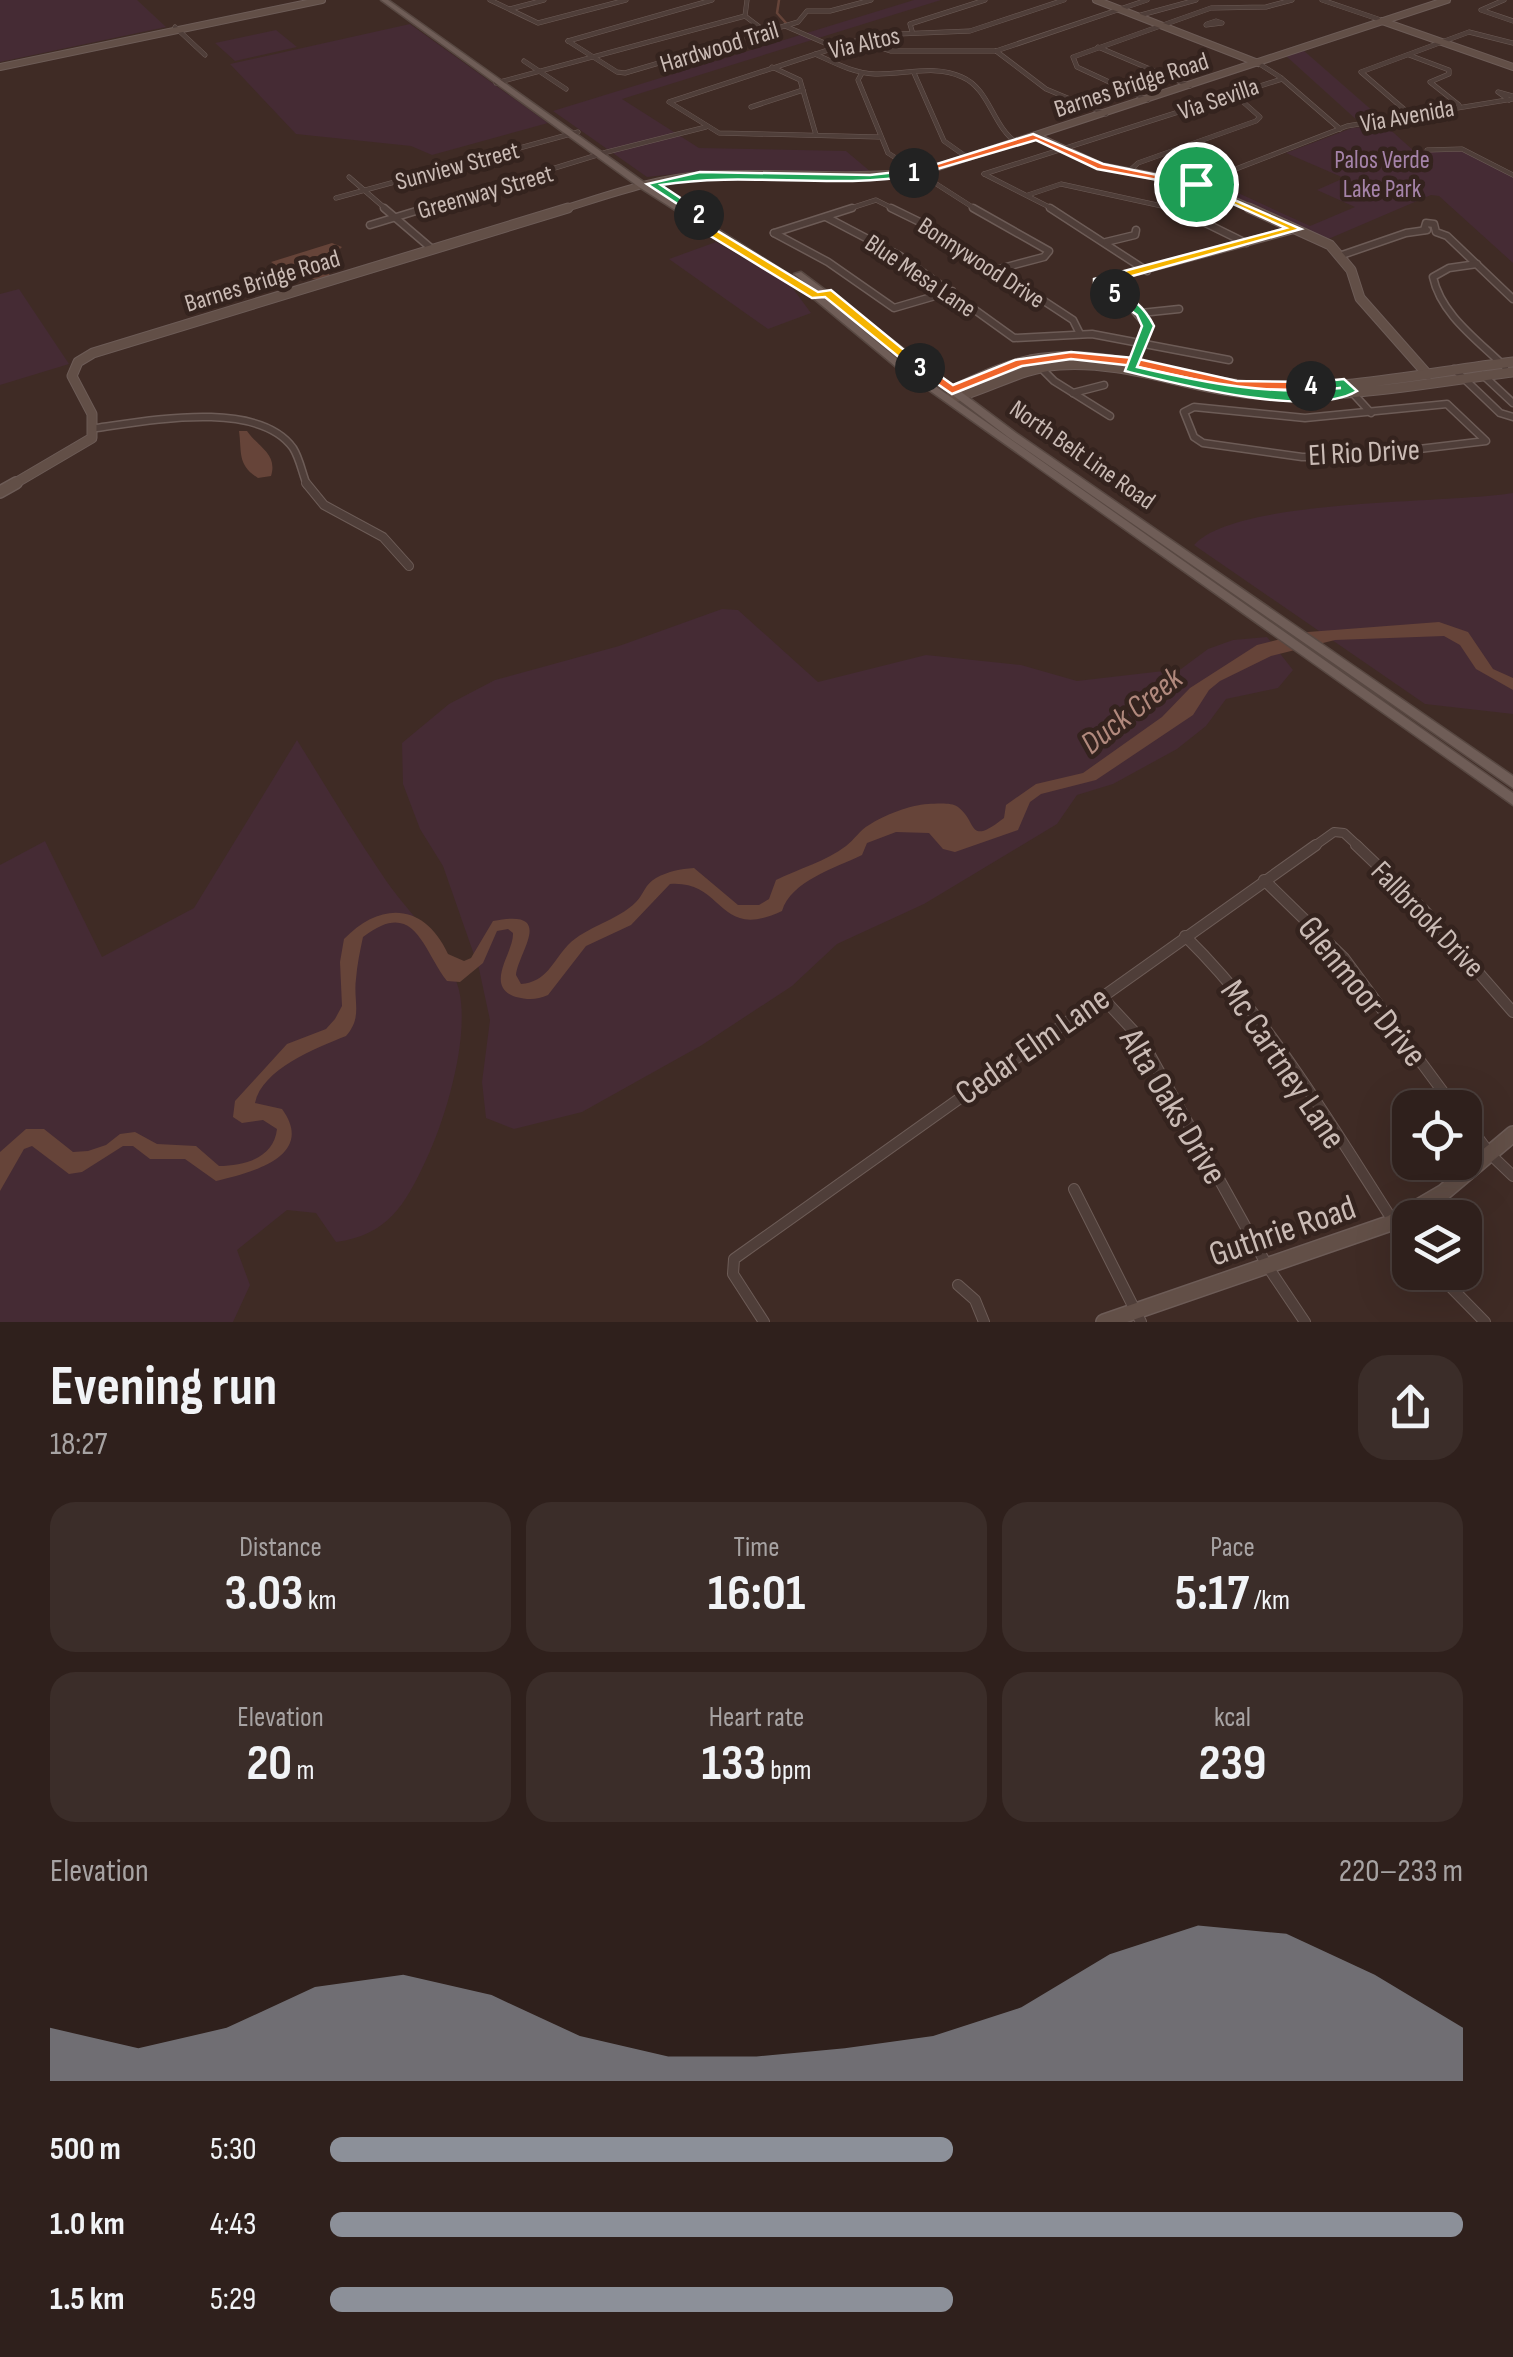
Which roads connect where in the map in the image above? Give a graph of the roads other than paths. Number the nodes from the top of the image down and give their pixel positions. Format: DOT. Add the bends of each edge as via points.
graph roads {
  1 [pos="307,0"];
  2 [pos="322,0"];
  3 [pos="384,0"];
  4 [pos="395,0"];
  5 [pos="490,0"];
  6 [pos="544,0"];
  7 [pos="626,0"];
  8 [pos="712,0"];
  9 [pos="747,0"];
  10 [pos="809,0"];
  11 [pos="872,0"];
  12 [pos="985,0"];
  13 [pos="1064,0"];
  14 [pos="1100,0"];
  15 [pos="1147,0"];
  16 [pos="1196,0"];
  17 [pos="1292,0"];
  18 [pos="1322,0"];
  19 [pos="1436,0"];
  20 [pos="1447,0"];
  21 [pos="1508,0"];
  22 [pos="293,4"];
  23 [pos="1119,8"];
  24 [pos="403,9"];
  25 [pos="508,10"];
  26 [pos="807,11"];
  27 [pos="1190,14"];
  28 [pos="1141,15"];
  29 [pos="745,16"];
  30 [pos="1381,20"];
  31 [pos="1513,21"];
  32 [pos="1211,22"];
  33 [pos="1159,24"];
  34 [pos="785,26"];
  35 [pos="177,29"];
  36 [pos="766,32"];
  37 [pos="912,32"];
  38 [pos="857,40"];
  39 [pos="1442,42"];
  40 [pos="1513,43"];
  41 [pos="834,47"];
  42 [pos="1098,47"];
  43 [pos="996,51"];
  44 [pos="815,54"];
  45 [pos="1407,54"];
  46 [pos="205,56"];
  47 [pos="592,57"];
  48 [pos="524,62"];
  49 [pos="1254,62"];
  50 [pos="0,67"];
  51 [pos="772,67"];
  52 [pos="1513,67"];
  53 [pos="537,70"];
  54 [pos="862,72"];
  55 [pos="914,73"];
  56 [pos="1282,79"];
  57 [pos="498,80"];
  58 [pos="1187,85"];
  59 [pos="566,90"];
  60 [pos="803,90"];
  61 [pos="1232,92"];
  62 [pos="1512,98"];
  63 [pos="1146,99"];
  64 [pos="1459,105"];
  65 [pos="751,106"];
  66 [pos="1103,113"];
  67 [pos="1413,117"];
  68 [pos="706,126"];
  69 [pos="1340,128"];
  70 [pos="574,133"];
  71 [pos="1034,135"];
  72 [pos="816,136"];
  73 [pos="880,136"];
  74 [pos="1014,142"];
  75 [pos="1065,150"];
  76 [pos="1427,150"];
  77 [pos="607,155"];
  78 [pos="966,156"];
  79 [pos="914,171"];
  80 [pos="1128,172"];
  81 [pos="1513,175"];
  82 [pos="348,178"];
  83 [pos="648,183"];
  84 [pos="1196,184"];
  85 [pos="364,190"];
  86 [pos="1028,195"];
  87 [pos="336,198"];
  88 [pos="826,216"];
  89 [pos="395,218"];
  90 [pos="370,225"];
  91 [pos="1296,229"];
  92 [pos="1136,230"];
  93 [pos="1424,230"];
  94 [pos="1436,232"];
  95 [pos="1106,242"];
  96 [pos="1246,244"];
  97 [pos="432,249"];
  98 [pos="1342,255"];
  99 [pos="1477,264"];
  100 [pos="1000,270"];
  101 [pos="1147,271"];
  102 [pos="952,291"];
  103 [pos="1513,299"];
  104 [pos="1180,308"];
  105 [pos="1142,313"];
  106 [pos="1080,334"];
  107 [pos="1144,341"];
  108 [pos="1229,360"];
  109 [pos="1132,365"];
  110 [pos="1040,367"];
  111 [pos="1509,367"];
  112 [pos="1454,369"];
  113 [pos="1482,375"];
  114 [pos="1430,377"];
  115 [pos="1462,378"];
  116 [pos="1104,385"];
  117 [pos="1347,387"];
  118 [pos="1227,388"];
  119 [pos="1073,393"];
  120 [pos="955,395"];
  121 [pos="1513,404"];
  122 [pos="1224,412"];
  123 [pos="1371,413"];
  124 [pos="1110,416"];
  125 [pos="1512,417"];
  126 [pos="96,428"];
  127 [pos="0,492"];
  128 [pos="409,566"];
  129 [pos="1262,614"];
  130 [pos="1338,667"];
  131 [pos="1513,783"];
  132 [pos="1513,800"];
  133 [pos="1339,831"];
  134 [pos="1264,880"];
  135 [pos="1186,936"];
  136 [pos="1101,996"];
  137 [pos="1513,1012"];
  138 [pos="1443,1090"];
  139 [pos="1513,1134"];
  140 [pos="1482,1143"];
  141 [pos="1490,1154"];
  142 [pos="1513,1176"];
  143 [pos="1074,1189"];
  144 [pos="1391,1223"];
  145 [pos="1268,1267"];
  146 [pos="958,1285"];
  147 [pos="1454,1290"];
  148 [pos="1138,1317"];
  149 [pos="764,1322"];
  150 [pos="984,1322"];
  151 [pos="1104,1322"];
  152 [pos="1306,1322"];
  153 [pos="1486,1322"];
  1 -- 22 [label="street"];
  2 -- 22 [label="street"];
  3 -- 24 [label="main road, North Belt Line Road"];
  4 -- 24 [label="main road, North Belt Line Road"];
  5 -- 25 [label="street"];
  6 -- 25 [label="street"];
  7 -- 25 [label="street" via="542,23"];
  8 -- 47 [label="street" via="568,41"];
  9 -- 29 [label="street"];
  10 -- 26 [label="street"];
  11 -- 26 [label="street, Hardwood Trail"];
  12 -- 37 [label="street" via="910,24"];
  13 -- 37 [label="street, Via Altos" via="970,31"];
  14 -- 23 [label="street"];
  15 -- 23 [label="street"];
  16 -- 28 [label="street"];
  17 -- 27 [label="street"];
  18 -- 30 [label="street"];
  19 -- 30 [label="street, Barnes Bridge Road"];
  20 -- 30 [label="street, Barnes Bridge Road"];
  21 -- 31 [label="street" via="1481,10"];
  22 -- 35 [label="street"];
  23 -- 28 [label="street"];
  23 -- 33 [label="street"];
  23 -- 43 [label="street"];
  24 -- 57 [label="main road, North Belt Line Road"];
  26 -- 34 [label="street, Hardwood Trail" via="802,21"];
  27 -- 32 [label="street"];
  27 -- 33 [label="street"];
  28 -- 33 [label="street"];
  29 -- 36 [label="street"];
  29 -- 47 [label="street"];
  30 -- 39 [label="street"];
  30 -- 49 [label="street, Barnes Bridge Road"];
  33 -- 42 [label="street"];
  33 -- 49 [label="street"];
  34 -- 36 [label="street, Hardwood Trail"];
  34 -- 41 [label="street"];
  35 -- 46 [label="street"];
  35 -- 50 [label="street"];
  36 -- 47 [label="street, Hardwood Trail" via="620,73"];
  37 -- 38 [label="street, Via Altos"];
  38 -- 41 [label="street, Via Altos"];
  38 -- 43 [label="street" via="890,52"];
  39 -- 40 [label="street" via="1474,32"];
  39 -- 45 [label="street"];
  39 -- 52 [label="street"];
  41 -- 44 [label="street, Via Altos"];
  42 -- 58 [label="street"];
  42 -- 63 [label="street" via="1073,57 1073,65"];
  43 -- 66 [label="street" via="1046,89"];
  44 -- 51 [label="street, Via Altos"];
  44 -- 54 [label="street"];
  45 -- 64 [label="street" via="1448,70 1430,82"];
  45 -- 67 [label="street" via="1361,74"];
  47 -- 53 [label="street"];
  48 -- 53 [label="street"];
  49 -- 56 [label="street"];
  49 -- 58 [label="street, Barnes Bridge Road"];
  51 -- 60 [label="street" via="800,80"];
  51 -- 68 [label="street, Via Altos" via="669,103"];
  53 -- 57 [label="street"];
  53 -- 59 [label="street"];
  54 -- 55 [label="street"];
  54 -- 73 [label="street" via="858,80"];
  55 -- 74 [label="street" via="965,78"];
  55 -- 78 [label="street" via="942,137"];
  56 -- 61 [label="street, Via Sevilla"];
  56 -- 69 [label="street"];
  57 -- 70 [label="main road, North Belt Line Road"];
  58 -- 63 [label="street, Barnes Bridge Road"];
  60 -- 65 [label="street"];
  60 -- 72 [label="street"];
  61 -- 75 [label="street, Via Sevilla"];
  61 -- 80 [label="street" via="1260,117 1256,121"];
  62 -- 64 [label="street, Via Avenida"];
  63 -- 66 [label="street, Barnes Bridge Road"];
  64 -- 67 [label="street, Via Avenida"];
  66 -- 71 [label="street, Barnes Bridge Road"];
  67 -- 69 [label="street, Via Avenida"];
  68 -- 72 [label="street" via="725,134"];
  68 -- 77 [label="street, Greenway Street"];
  69 -- 84 [label="street, Via Avenida"];
  70 -- 77 [label="main road, North Belt Line Road"];
  70 -- 85 [label="street, Sunview Street"];
  71 -- 74 [label="street, Barnes Bridge Road"];
  71 -- 75 [label="street"];
  72 -- 73 [label="street"];
  73 -- 79 [label="street" via="888,152"];
  74 -- 78 [label="street, Barnes Bridge Road"];
  75 -- 80 [label="street"];
  75 -- 86 [label="street, Via Sevilla" via="984,174"];
  76 -- 81 [label="street" via="1463,148"];
  77 -- 83 [label="main road, North Belt Line Road"];
  77 -- 89 [label="street, Greenway Street"];
  78 -- 79 [label="street, Barnes Bridge Road"];
  79 -- 83 [label="street, Barnes Bridge Road"];
  79 -- 100 [label="street" via="1049,251"];
  80 -- 84 [label="street"];
  82 -- 85 [label="street"];
  83 -- 97 [label="street, Barnes Bridge Road"];
  83 -- 120 [label="main road, North Belt Line Road" via="821,294"];
  84 -- 91 [label="street"];
  85 -- 87 [label="street, Sunview Street"];
  85 -- 89 [label="street"];
  86 -- 95 [label="street"];
  86 -- 96 [label="street" via="1060,184 1154,202"];
  88 -- 100 [label="street, Bonnywood Drive" via="876,200"];
  88 -- 102 [label="street, Blue Mesa Lane"];
  88 -- 102 [label="street" via="774,233 894,308"];
  89 -- 90 [label="street, Greenway Street"];
  89 -- 97 [label="street"];
  91 -- 96 [label="street"];
  91 -- 98 [label="street"];
  92 -- 95 [label="street"];
  93 -- 94 [label="street"];
  93 -- 94 [label="street" via="1430,223"];
  93 -- 98 [label="street"];
  94 -- 99 [label="street"];
  95 -- 101 [label="street"];
  96 -- 101 [label="street"];
  97 -- 126 [label="street, Barnes Bridge Road" via="93,353 78,362 72,376"];
  98 -- 114 [label="street" via="1360,298"];
  99 -- 103 [label="street"];
  99 -- 111 [label="street" via="1440,271 1432,283 1440,300"];
  100 -- 106 [label="street, Bonnywood Drive" via="1073,320"];
  101 -- 105 [label="street" via="1098,282"];
  102 -- 106 [label="street, Blue Mesa Lane" via="1014,338"];
  104 -- 105 [label="street"];
  105 -- 107 [label="street" via="1148,326"];
  106 -- 107 [label="street"];
  107 -- 108 [label="street"];
  107 -- 109 [label="street"];
  109 -- 110 [label="street"];
  109 -- 118 [label="street"];
  109 -- 120 [label="street" via="1086,356 1043,358 1012,365"];
  110 -- 119 [label="street"];
  110 -- 120 [label="street"];
  111 -- 112 [label="street"];
  111 -- 113 [label="street"];
  112 -- 114 [label="street"];
  112 -- 115 [label="street"];
  113 -- 115 [label="street"];
  113 -- 121 [label="street"];
  114 -- 115 [label="street"];
  114 -- 117 [label="street"];
  115 -- 125 [label="street"];
  116 -- 119 [label="street"];
  117 -- 118 [label="street" via="1309,396"];
  117 -- 123 [label="street"];
  118 -- 122 [label="street"];
  119 -- 124 [label="street"];
  120 -- 129 [label="main road, North Belt Line Road"];
  122 -- 123 [label="street" via="1305,418"];
  122 -- 123 [label="street, El Rio Drive" via="1184,412 1196,440 1302,457 1486,441 1447,404"];
  126 -- 127 [label="street" via="79,448"];
  126 -- 128 [label="street" via="196,418 268,430 290,444 314,497 385,538"];
  129 -- 130 [label="main road, North Belt Line Road" via="1304,636"];
  129 -- 130 [label="main road, North Belt Line Road" via="1289,640"];
  130 -- 131 [label="main road"];
  130 -- 132 [label="main road"];
  133 -- 134 [label="street, Cedar Elm Lane"];
  133 -- 137 [label="street, Fallbrook Drive" via="1423,909"];
  134 -- 135 [label="street, Cedar Elm Lane"];
  134 -- 138 [label="street, Glenmoor Drive" via="1344,958"];
  135 -- 136 [label="street, Cedar Elm Lane"];
  135 -- 144 [label="street, Mc Cartney Lane" via="1264,1027"];
  136 -- 145 [label="street, Alta Oaks Drive" via="1141,1039"];
  136 -- 149 [label="street, Cedar Elm Lane" via="747,1248 731,1266"];
  139 -- 141 [label="street, Guthrie Road"];
  140 -- 141 [label="street"];
  141 -- 142 [label="street"];
  141 -- 144 [label="street, Guthrie Road"];
  143 -- 148 [label="street"];
  144 -- 145 [label="street, Guthrie Road"];
  145 -- 148 [label="street, Guthrie Road"];
  145 -- 152 [label="street, Alta Oaks Drive"];
  146 -- 150 [label="street" via="975,1300"];
  147 -- 153 [label="street"];
  148 -- 151 [label="street, Guthrie Road"];
}
